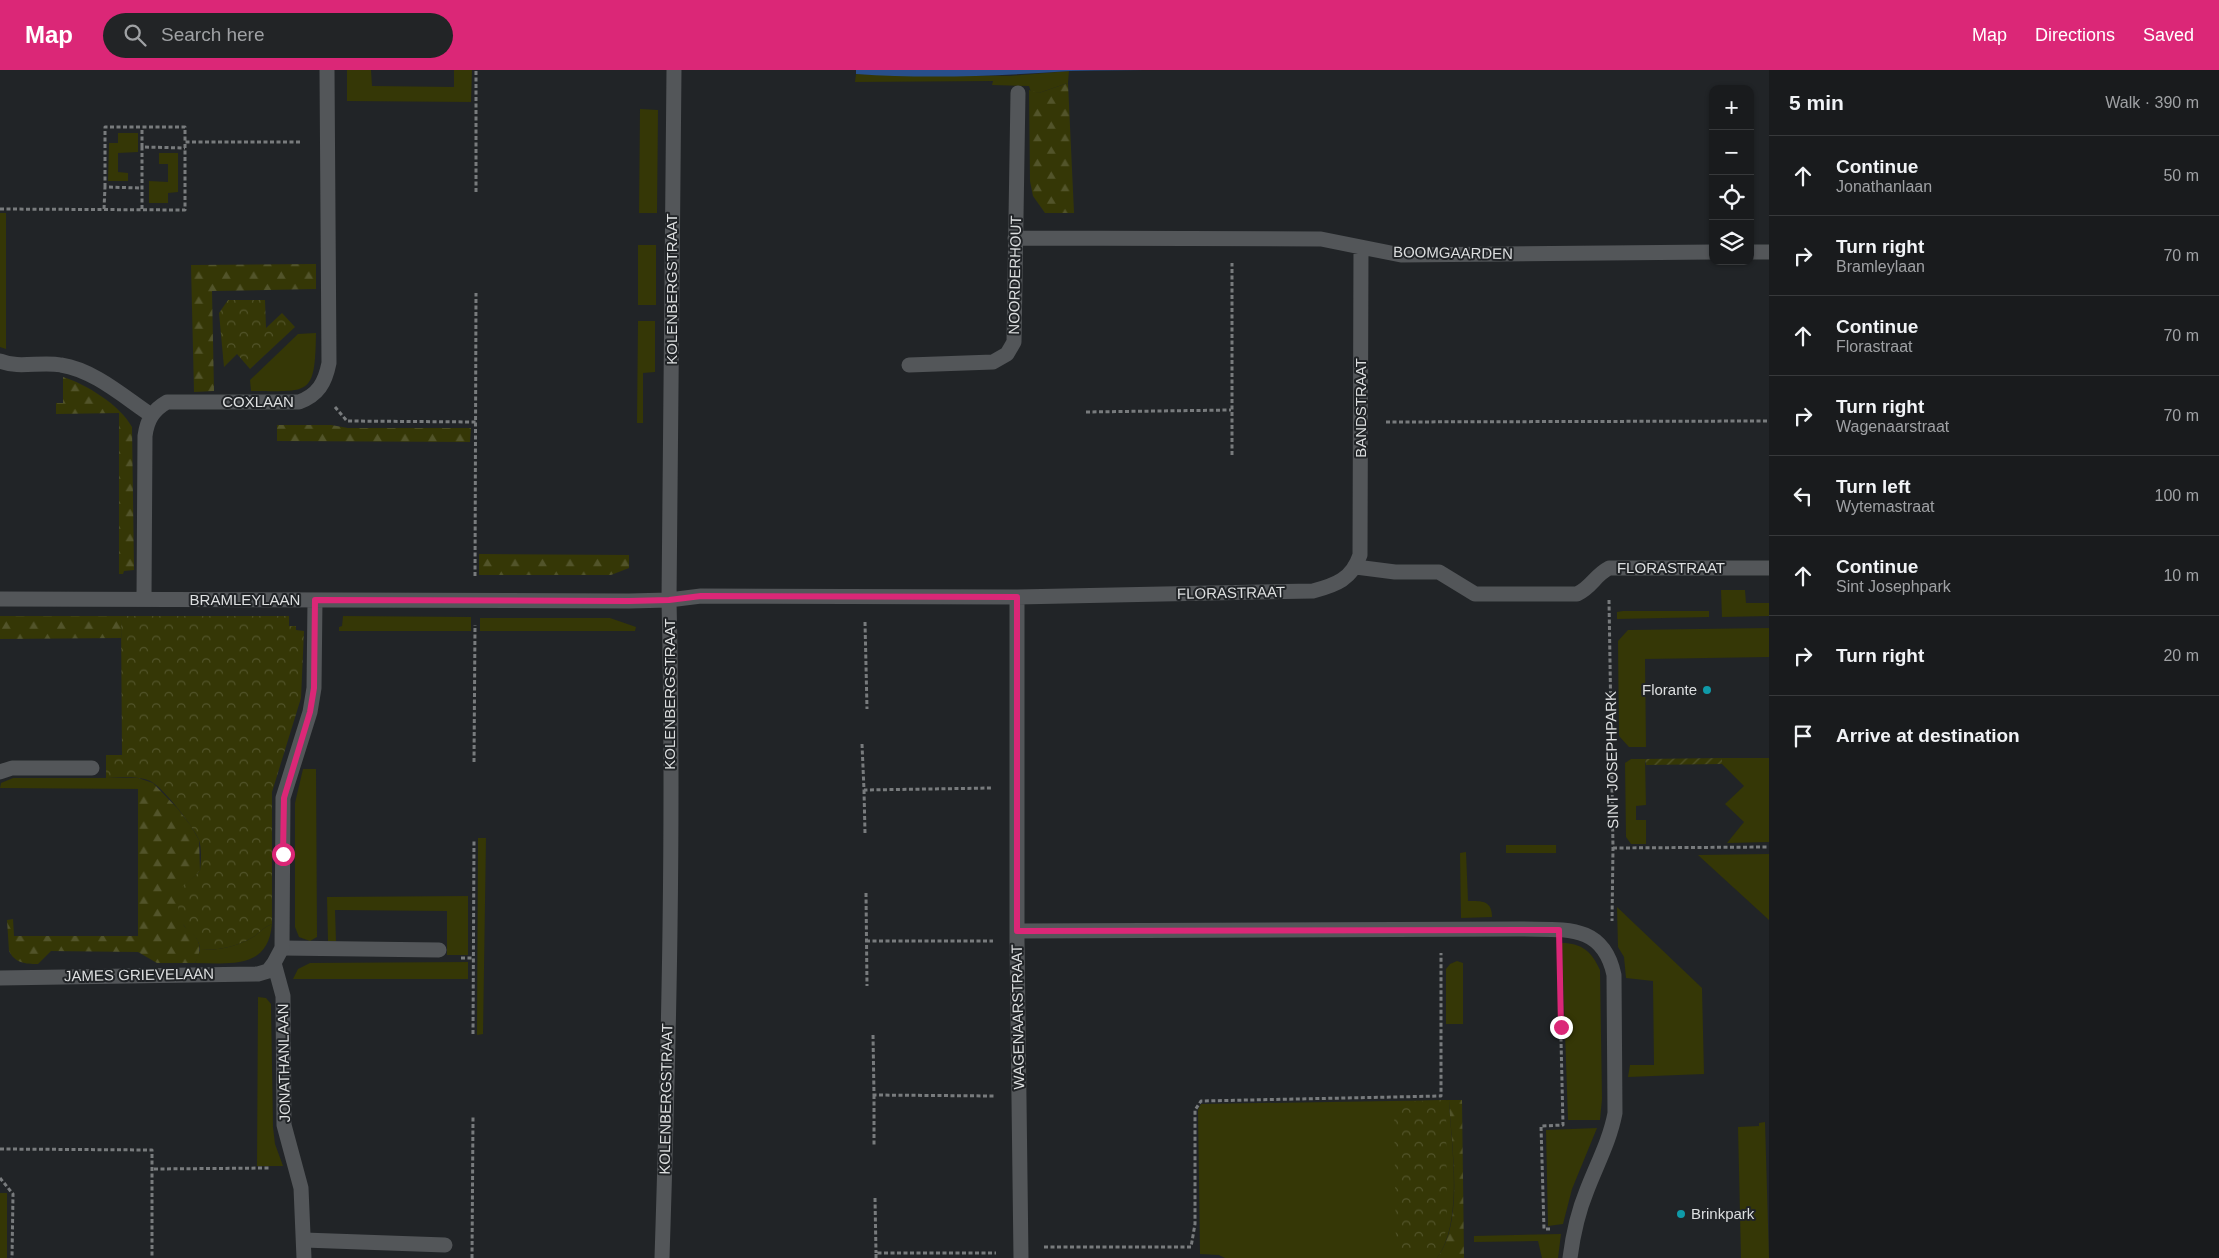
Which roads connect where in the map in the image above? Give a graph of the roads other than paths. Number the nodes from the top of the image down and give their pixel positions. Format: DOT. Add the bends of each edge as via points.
graph roads {
  1 [pos="327,70"];
  2 [pos="674,70"];
  3 [pos="1018,93"];
  4 [pos="1015,238"];
  5 [pos="1362,248"];
  6 [pos="1709,252"];
  7 [pos="1754,252"];
  8 [pos="1769,252"];
  9 [pos="0,361"];
  10 [pos="909,365"];
  11 [pos="151,415"];
  12 [pos="1356,567"];
  13 [pos="1769,568"];
  14 [pos="1017,597"];
  15 [pos="0,599"];
  16 [pos="144,599"];
  17 [pos="315,600"];
  18 [pos="669,600"];
  19 [pos="92,768"];
  20 [pos="0,772"];
  21 [pos="1017,936"];
  22 [pos="282,948"];
  23 [pos="439,950"];
  24 [pos="274,963"];
  25 [pos="0,978"];
  26 [pos="304,1240"];
  27 [pos="445,1245"];
  28 [pos="1021,1253"];
  29 [pos="304,1258"];
  30 [pos="662,1258"];
  31 [pos="1570,1258"];
  1 -- 11 [label="street, COXLAAN" via="329,363 326,378 311,398 299,402 168,402"];
  2 -- 18 [label="street, KOLENBERGSTRAAT"];
  3 -- 4 [label="street, NOORDERHOUT"];
  4 -- 5 [label="street, BOOMGAARDEN" via="1321,239"];
  4 -- 10 [label="street, NOORDERHOUT" via="1014,342 1007,354 993,362"];
  5 -- 6 [label="street, BOOMGAARDEN" via="1401,255"];
  5 -- 12 [label="street, BANDSTRAAT" via="1360,555"];
  7 -- 8 [label="street"];
  9 -- 11 [label="street" via="8,365 60,364 79,369"];
  11 -- 16 [label="street" via="145,436"];
  12 -- 13 [label="street, FLORASTRAAT" via="1395,572 1439,572 1475,594 1577,594 1590,588 1600,573 1609,568"];
  12 -- 14 [label="street, FLORASTRAAT" via="1349,576 1334,585 1313,591"];
  14 -- 18 [label="street, FLORASTRAAT" via="701,596"];
  14 -- 21 [label="street, WAGENAARSTRAAT"];
  15 -- 16 [label="street, BRAMLEYLAAN"];
  16 -- 17 [label="street, BRAMLEYLAAN"];
  17 -- 18 [label="street, BRAMLEYLAAN"];
  17 -- 22 [label="street" via="314,688 284,798"];
  18 -- 30 [label="street, KOLENBERGSTRAAT" via="671,686"];
  19 -- 20 [label="street" via="12,768"];
  21 -- 28 [label="street, WAGENAARSTRAAT"];
  21 -- 31 [label="street" via="1577,930 1603,949 1610,959 1614,975 1615,1113 1612,1129 1574,1229"];
  22 -- 23 [label="street"];
  22 -- 24 [label="street"];
  24 -- 25 [label="street, JAMES GRIEVELAAN" via="268,971 258,974"];
  24 -- 26 [label="street, JONATHANLAAN" via="283,996 284,1125 301,1188"];
  26 -- 27 [label="street"];
  26 -- 29 [label="street, JONATHANLAAN"];
}
